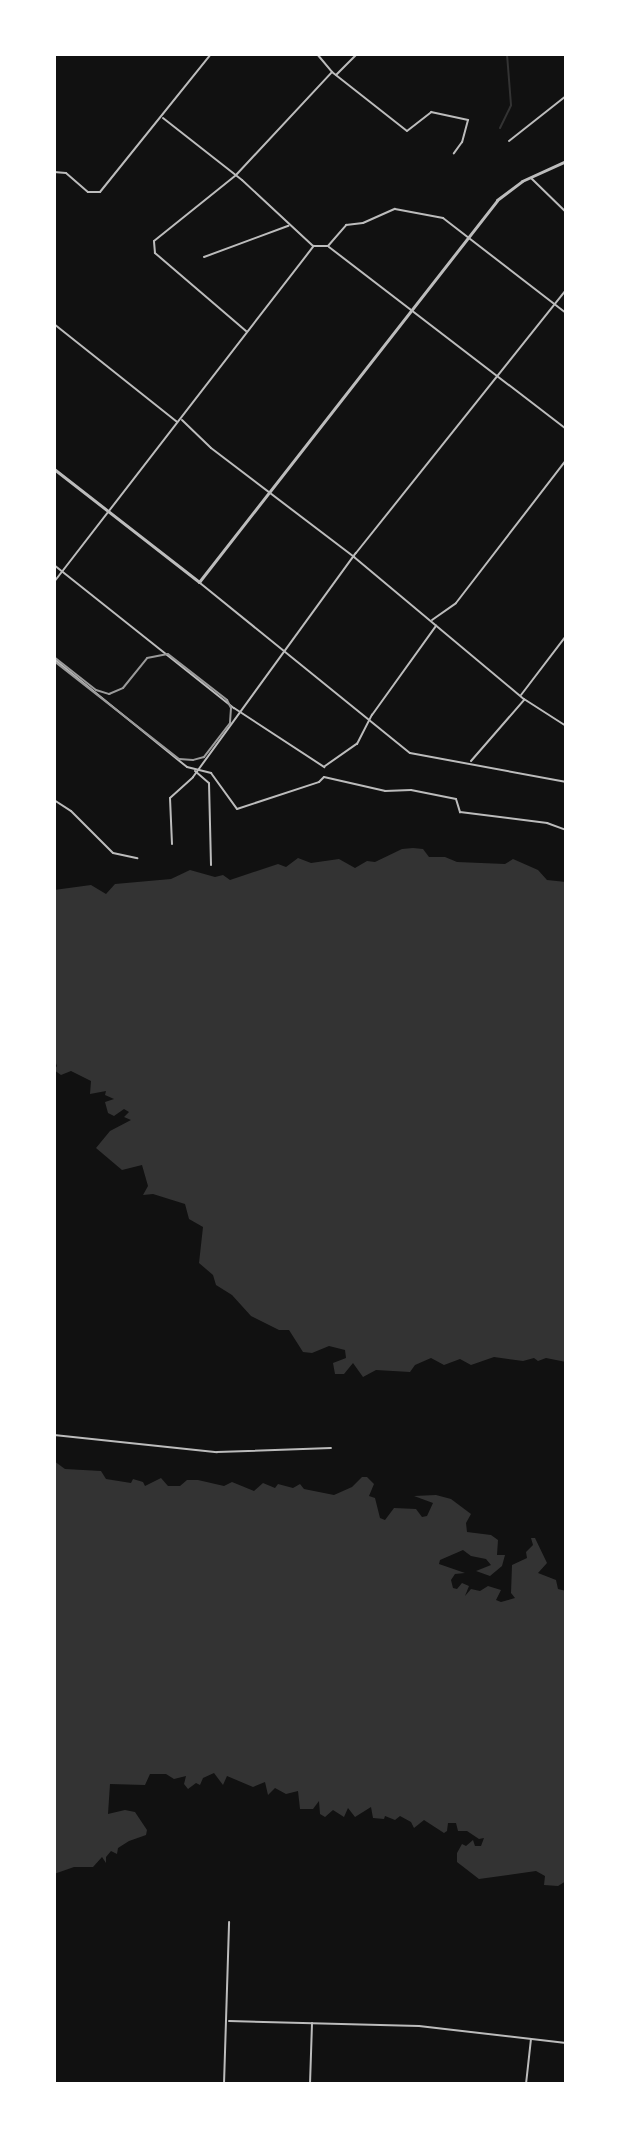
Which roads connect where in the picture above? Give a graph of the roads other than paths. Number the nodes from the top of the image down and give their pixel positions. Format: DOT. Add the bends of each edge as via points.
graph roads {
  1 [pos="211,54"];
  2 [pos="317,54"];
  3 [pos="357,54"];
  4 [pos="334,74"];
  5 [pos="566,96"];
  6 [pos="163,117"];
  7 [pos="509,141"];
  8 [pos="454,153"];
  9 [pos="566,161"];
  10 [pos="54,172"];
  11 [pos="236,175"];
  12 [pos="530,177"];
  13 [pos="566,212"];
  14 [pos="289,225"];
  15 [pos="468,238"];
  16 [pos="314,246"];
  17 [pos="328,246"];
  18 [pos="204,257"];
  19 [pos="566,290"];
  20 [pos="554,305"];
  21 [pos="411,310"];
  22 [pos="566,313"];
  23 [pos="54,324"];
  24 [pos="247,332"];
  25 [pos="496,374"];
  26 [pos="179,421"];
  27 [pos="566,429"];
  28 [pos="566,460"];
  29 [pos="54,469"];
  30 [pos="269,491"];
  31 [pos="110,513"];
  32 [pos="354,557"];
  33 [pos="54,565"];
  34 [pos="62,571"];
  35 [pos="54,582"];
  36 [pos="199,582"];
  37 [pos="431,621"];
  38 [pos="436,626"];
  39 [pos="566,636"];
  40 [pos="284,652"];
  41 [pos="54,659"];
  42 [pos="520,696"];
  43 [pos="524,699"];
  44 [pos="238,710"];
  45 [pos="370,721"];
  46 [pos="566,726"];
  47 [pos="470,762"];
  48 [pos="324,767"];
  49 [pos="194,770"];
  50 [pos="324,777"];
  51 [pos="566,782"];
  52 [pos="54,800"];
  53 [pos="566,830"];
  54 [pos="172,844"];
  55 [pos="137,858"];
  56 [pos="211,865"];
  57 [pos="54,1435"];
  58 [pos="331,1448"];
  59 [pos="229,1922"];
  60 [pos="229,2021"];
  61 [pos="312,2022"];
  62 [pos="531,2039"];
  63 [pos="566,2043"];
  64 [pos="224,2084"];
  65 [pos="310,2084"];
  66 [pos="526,2084"];
  1 -- 6 [label="street"];
  2 -- 4 [label="street"];
  3 -- 4 [label="street"];
  4 -- 8 [label="street" via="407,131 431,112 468,120"];
  4 -- 11 [label="street"];
  5 -- 7 [label="street"];
  6 -- 10 [label="street" via="100,192 88,192 66,173"];
  6 -- 11 [label="street"];
  9 -- 12 [label="street"];
  11 -- 14 [label="street"];
  11 -- 24 [label="street" via="153,246"];
  12 -- 13 [label="street"];
  12 -- 15 [label="street" via="509,190"];
  14 -- 16 [label="street"];
  14 -- 18 [label="street"];
  15 -- 17 [label="street" via="443,218 395,209 346,225"];
  15 -- 20 [label="street"];
  15 -- 21 [label="street"];
  16 -- 17 [label="street"];
  16 -- 24 [label="street"];
  17 -- 21 [label="street"];
  19 -- 20 [label="street"];
  20 -- 22 [label="street"];
  20 -- 25 [label="street"];
  21 -- 25 [label="street"];
  21 -- 30 [label="street"];
  23 -- 26 [label="street"];
  24 -- 26 [label="street"];
  25 -- 27 [label="street"];
  25 -- 32 [label="street"];
  26 -- 30 [label="street"];
  26 -- 31 [label="street"];
  28 -- 37 [label="street" via="456,603"];
  29 -- 31 [label="street"];
  30 -- 32 [label="street"];
  30 -- 36 [label="street"];
  31 -- 34 [label="street"];
  31 -- 36 [label="street"];
  32 -- 37 [label="street"];
  32 -- 40 [label="street"];
  33 -- 34 [label="street"];
  34 -- 35 [label="street"];
  34 -- 44 [label="street"];
  36 -- 40 [label="street"];
  37 -- 38 [label="street"];
  38 -- 42 [label="street"];
  38 -- 45 [label="street"];
  39 -- 42 [label="street"];
  40 -- 44 [label="street"];
  40 -- 45 [label="street"];
  41 -- 49 [label="street"];
  42 -- 43 [label="street"];
  43 -- 46 [label="street"];
  43 -- 47 [label="street"];
  44 -- 48 [label="street"];
  44 -- 49 [label="street"];
  45 -- 47 [label="street" via="410,753"];
  45 -- 48 [label="street" via="357,744"];
  47 -- 51 [label="street"];
  48 -- 50 [label="street"];
  49 -- 50 [label="street" via="211,773 237,809"];
  49 -- 54 [label="street" via="169,803"];
  49 -- 56 [label="street" via="209,783"];
  50 -- 53 [label="street" via="456,799 460,812"];
  52 -- 55 [label="street" via="113,853"];
  57 -- 58 [label="street" via="217,1452"];
  59 -- 60 [label="street"];
  60 -- 61 [label="street"];
  60 -- 64 [label="street" via="224,2033"];
  61 -- 62 [label="street" via="419,2026"];
  61 -- 65 [label="street"];
  62 -- 63 [label="street"];
  62 -- 66 [label="street"];
}
